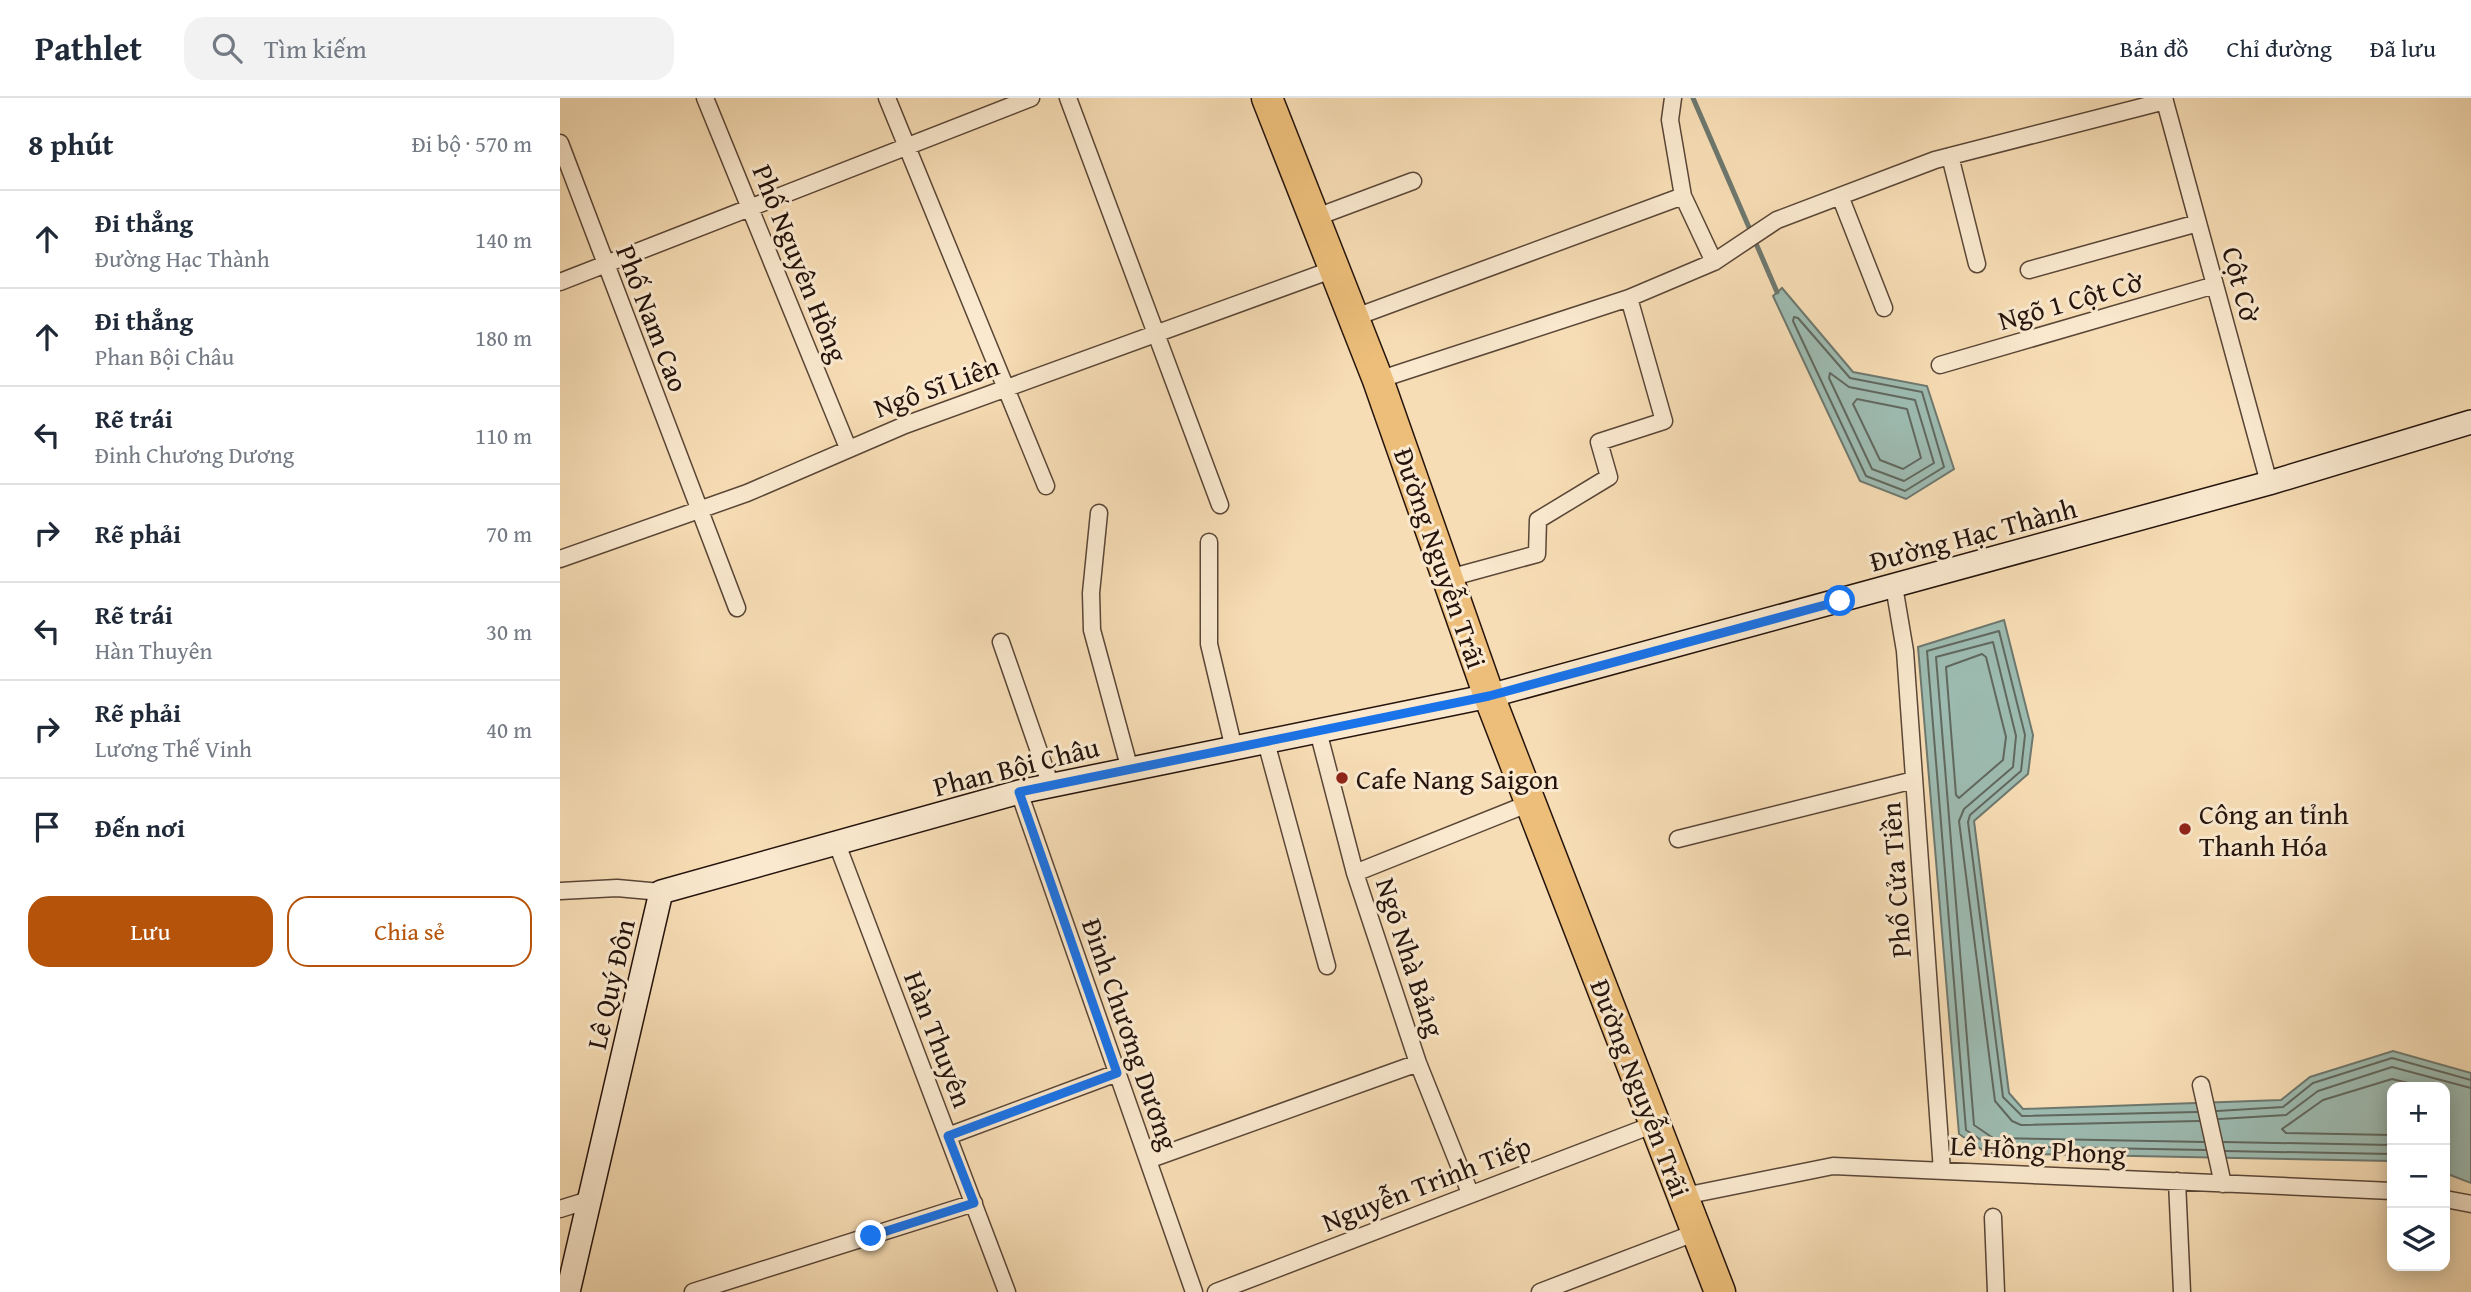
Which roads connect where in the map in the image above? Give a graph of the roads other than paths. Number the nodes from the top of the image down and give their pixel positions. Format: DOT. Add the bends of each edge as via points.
graph roads {
  1 [pos="705,98"];
  2 [pos="887,98"];
  3 [pos="1031,98"];
  4 [pos="1068,98"];
  5 [pos="1267,98"];
  6 [pos="1673,98"];
  7 [pos="2164,99"];
  8 [pos="560,143"];
  9 [pos="906,147"];
  10 [pos="1950,156"];
  11 [pos="1413,181"];
  12 [pos="1683,196"];
  13 [pos="1840,197"];
  14 [pos="751,208"];
  15 [pos="1314,218"];
  16 [pos="2198,223"];
  17 [pos="1714,262"];
  18 [pos="1977,264"];
  19 [pos="604,265"];
  20 [pos="1334,270"];
  21 [pos="2029,270"];
  22 [pos="560,282"];
  23 [pos="2215,285"];
  24 [pos="1629,298"];
  25 [pos="1884,308"];
  26 [pos="1353,318"];
  27 [pos="1156,332"];
  28 [pos="1940,365"];
  29 [pos="1378,380"];
  30 [pos="1006,388"];
  31 [pos="2471,422"];
  32 [pos="848,448"];
  33 [pos="2269,483"];
  34 [pos="1046,486"];
  35 [pos="1220,505"];
  36 [pos="698,510"];
  37 [pos="1099,513"];
  38 [pos="1209,542"];
  39 [pos="560,559"];
  40 [pos="1449,578"];
  41 [pos="1894,586"];
  42 [pos="737,608"];
  43 [pos="1001,642"];
  44 [pos="1489,696"];
  45 [pos="1318,732"];
  46 [pos="1266,742"];
  47 [pos="1234,749"];
  48 [pos="1130,770"];
  49 [pos="1914,780"];
  50 [pos="1051,786"];
  51 [pos="1019,792"];
  52 [pos="1530,803"];
  53 [pos="1678,839"];
  54 [pos="837,845"];
  55 [pos="1355,873"];
  56 [pos="560,891"];
  57 [pos="661,892"];
  58 [pos="1327,967"];
  59 [pos="1418,1063"];
  60 [pos="1117,1073"];
  61 [pos="2201,1085"];
  62 [pos="1655,1124"];
  63 [pos="948,1136"];
  64 [pos="1148,1160"];
  65 [pos="1942,1171"];
  66 [pos="2177,1181"];
  67 [pos="2223,1184"];
  68 [pos="2387,1191"];
  69 [pos="1470,1193"];
  70 [pos="1684,1196"];
  71 [pos="592,1199"];
  72 [pos="2450,1200"];
  73 [pos="974,1203"];
  74 [pos="2471,1204"];
  75 [pos="560,1209"];
  76 [pos="1993,1217"];
  77 [pos="1697,1232"];
  78 [pos="568,1292"];
  79 [pos="693,1292"];
  80 [pos="1007,1292"];
  81 [pos="1194,1292"];
  82 [pos="1216,1292"];
  83 [pos="1540,1292"];
  84 [pos="1720,1292"];
  85 [pos="1996,1292"];
  86 [pos="2182,1292"];
  1 -- 14 [label="street, Phố Nguyên Hồng"];
  2 -- 9 [label="street"];
  3 -- 9 [label="street"];
  4 -- 27 [label="street"];
  5 -- 15 [label="highway, Đường Nguyễn Trãi"];
  6 -- 12 [label="street" via="1670,120"];
  7 -- 10 [label="street"];
  7 -- 16 [label="street, Cột Cờ"];
  8 -- 19 [label="street, Phố Nam Cao"];
  9 -- 14 [label="street"];
  9 -- 30 [label="street"];
  10 -- 13 [label="street"];
  10 -- 18 [label="street"];
  11 -- 15 [label="street"];
  12 -- 17 [label="street"];
  12 -- 26 [label="street"];
  13 -- 17 [label="street" via="1777,220"];
  13 -- 25 [label="street"];
  14 -- 19 [label="street"];
  14 -- 32 [label="street, Phố Nguyên Hồng"];
  15 -- 20 [label="highway, Đường Nguyễn Trãi"];
  16 -- 21 [label="street"];
  16 -- 23 [label="street, Cột Cờ"];
  17 -- 24 [label="street"];
  19 -- 22 [label="street"];
  19 -- 36 [label="street, Phố Nam Cao"];
  20 -- 26 [label="highway, Đường Nguyễn Trãi"];
  20 -- 27 [label="street, Ngô Sĩ Liên"];
  23 -- 28 [label="street, Ngõ 1 Cột Cờ"];
  23 -- 33 [label="street, Cột Cờ"];
  24 -- 29 [label="street"];
  24 -- 40 [label="street" via="1664,421 1599,442 1609,477 1538,520 1537,554"];
  26 -- 29 [label="highway, Đường Nguyễn Trãi"];
  27 -- 30 [label="street, Ngô Sĩ Liên"];
  27 -- 35 [label="street"];
  29 -- 40 [label="highway, Đường Nguyễn Trãi"];
  30 -- 32 [label="street, Ngô Sĩ Liên"];
  30 -- 34 [label="street"];
  31 -- 33 [label="street, Đường Hạc Thành"];
  32 -- 36 [label="street, Ngô Sĩ Liên"];
  33 -- 41 [label="street, Đường Hạc Thành"];
  36 -- 39 [label="street, Ngô Sĩ Liên"];
  36 -- 42 [label="street, Phố Nam Cao"];
  37 -- 48 [label="street" via="1091,630"];
  38 -- 47 [label="street" via="1209,644"];
  40 -- 44 [label="highway, Đường Nguyễn Trãi"];
  41 -- 44 [label="street, Đường Hạc Thành"];
  41 -- 49 [label="street, Phố Cửa Tiền" via="1905,651"];
  43 -- 50 [label="street"];
  44 -- 45 [label="street, Phan Bội Châu"];
  44 -- 52 [label="highway, Đường Nguyễn Trãi"];
  45 -- 46 [label="street, Phan Bội Châu"];
  45 -- 55 [label="street, Ngõ Nhà Bảng"];
  46 -- 47 [label="street, Phan Bội Châu"];
  46 -- 58 [label="street"];
  47 -- 48 [label="street, Phan Bội Châu"];
  48 -- 50 [label="street, Phan Bội Châu"];
  49 -- 53 [label="street"];
  49 -- 65 [label="street, Phố Cửa Tiền"];
  50 -- 51 [label="street, Phan Bội Châu"];
  51 -- 54 [label="street, Phan Bội Châu"];
  51 -- 60 [label="street, Đinh Chương Dương"];
  52 -- 55 [label="street"];
  52 -- 62 [label="highway, Đường Nguyễn Trãi"];
  54 -- 57 [label="street, Phan Bội Châu"];
  54 -- 63 [label="street, Hàn Thuyên"];
  55 -- 59 [label="street, Ngõ Nhà Bảng"];
  56 -- 57 [label="street, Phan Bội Châu" via="617,888"];
  57 -- 71 [label="street, Lê Quý Đôn"];
  59 -- 64 [label="street"];
  59 -- 69 [label="street, Ngõ Nhà Bảng"];
  60 -- 63 [label="street"];
  60 -- 64 [label="street, Đinh Chương Dương"];
  61 -- 67 [label="street"];
  62 -- 69 [label="street, Nguyễn Trinh Tiếp"];
  62 -- 70 [label="highway, Đường Nguyễn Trãi"];
  63 -- 73 [label="street, Hàn Thuyên"];
  64 -- 81 [label="street, Đinh Chương Dương"];
  65 -- 66 [label="street, Lê Hồng Phong"];
  65 -- 70 [label="street, Lê Hồng Phong" via="1833,1166"];
  66 -- 67 [label="street, Lê Hồng Phong"];
  66 -- 86 [label="street"];
  67 -- 68 [label="street, Lê Hồng Phong"];
  69 -- 82 [label="street, Nguyễn Trinh Tiếp"];
  70 -- 77 [label="highway, Đường Nguyễn Trãi"];
  71 -- 75 [label="street"];
  71 -- 78 [label="street, Lê Quý Đôn"];
  72 -- 74 [label="street"];
  73 -- 79 [label="street"];
  73 -- 80 [label="street, Hàn Thuyên"];
  76 -- 85 [label="street"];
  77 -- 83 [label="street"];
  77 -- 84 [label="highway, Đường Nguyễn Trãi"];
}
